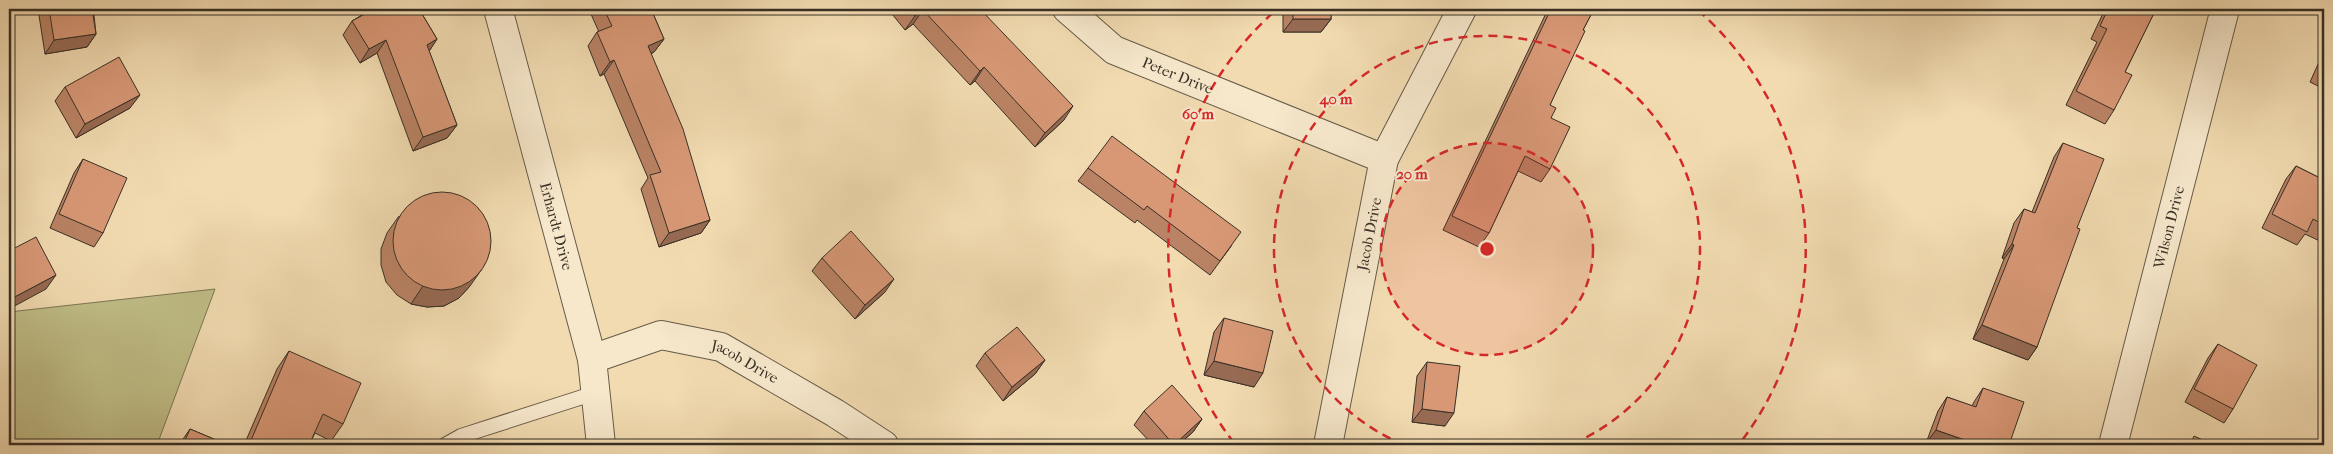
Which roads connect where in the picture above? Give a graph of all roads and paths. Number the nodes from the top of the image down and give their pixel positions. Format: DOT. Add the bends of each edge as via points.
graph roads {
  1 [pos="498,9"];
  2 [pos="1066,9"];
  3 [pos="1462,9"];
  4 [pos="2225,9"];
  5 [pos="1384,159"];
  6 [pos="592,359"];
  7 [pos="595,393"];
  8 [pos="445,445"];
  9 [pos="601,445"];
  10 [pos="884,445"];
  11 [pos="1328,445"];
  12 [pos="2113,445"];
  1 -- 6 [label="street, Erhardt Drive"];
  2 -- 5 [label="street, Peter Drive" via="1114,50"];
  3 -- 5 [label="street, Jacob Drive"];
  4 -- 12 [label="street, Wilson Drive"];
  5 -- 11 [label="street, Jacob Drive"];
  6 -- 7 [label="street, Erhardt Drive"];
  6 -- 10 [label="street, Jacob Drive" via="661,335 722,347"];
  7 -- 8 [label="lane" via="461,436"];
  7 -- 9 [label="street, Erhardt Drive"];
}
